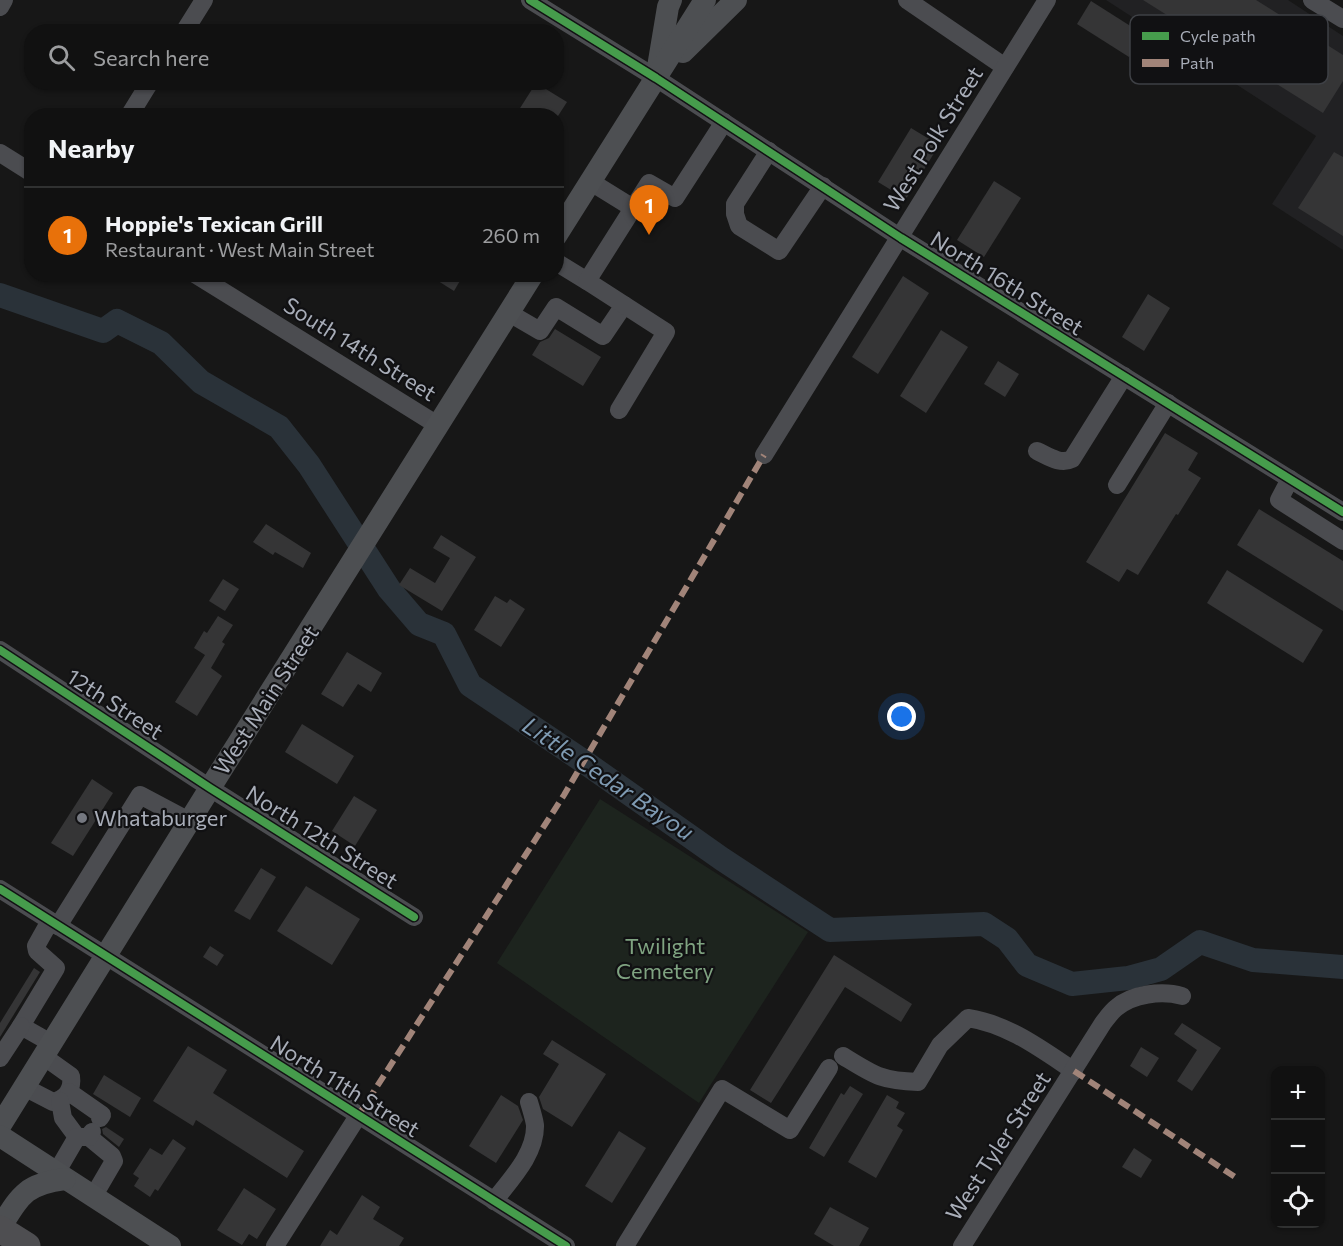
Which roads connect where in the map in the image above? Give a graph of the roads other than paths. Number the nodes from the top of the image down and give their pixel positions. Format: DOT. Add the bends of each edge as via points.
graph roads {
  1 [pos="4,0"];
  2 [pos="204,0"];
  3 [pos="530,0"];
  4 [pos="671,0"];
  5 [pos="705,0"];
  6 [pos="736,0"];
  7 [pos="908,0"];
  8 [pos="1047,0"];
  9 [pos="1312,0"];
  10 [pos="0,7"];
  11 [pos="1343,19"];
  12 [pos="189,24"];
  13 [pos="1005,67"];
  14 [pos="656,78"];
  15 [pos="145,90"];
  16 [pos="134,108"];
  17 [pos="724,122"];
  18 [pos="769,151"];
  19 [pos="0,153"];
  20 [pos="24,168"];
  21 [pos="591,182"];
  22 [pos="823,186"];
  23 [pos="633,208"];
  24 [pos="564,224"];
  25 [pos="901,238"];
  26 [pos="564,267"];
  27 [pos="587,281"];
  28 [pos="208,282"];
  29 [pos="528,282"];
  30 [pos="624,305"];
  31 [pos="509,313"];
  32 [pos="1124,376"];
  33 [pos="1168,403"];
  34 [pos="619,410"];
  35 [pos="439,426"];
  36 [pos="1036,451"];
  37 [pos="764,455"];
  38 [pos="1290,479"];
  39 [pos="1117,485"];
  40 [pos="1343,512"];
  41 [pos="1343,541"];
  42 [pos="0,650"];
  43 [pos="210,788"];
  44 [pos="189,821"];
  45 [pos="0,889"];
  46 [pos="414,917"];
  47 [pos="54,923"];
  48 [pos="106,956"];
  49 [pos="1182,996"];
  50 [pos="21,1026"];
  51 [pos="47,1050"];
  52 [pos="0,1058"];
  53 [pos="1074,1071"];
  54 [pos="24,1087"];
  55 [pos="65,1096"];
  56 [pos="529,1102"];
  57 [pos="358,1116"];
  58 [pos="0,1126"];
  59 [pos="90,1131"];
  60 [pos="0,1136"];
  61 [pos="60,1176"];
  62 [pos="93,1197"];
  63 [pos="494,1201"];
  64 [pos="0,1228"];
  65 [pos="27,1246"];
  66 [pos="170,1246"];
  67 [pos="275,1246"];
  68 [pos="566,1246"];
  69 [pos="625,1246"];
  70 [pos="962,1246"];
  1 -- 10 [label="street"];
  2 -- 12 [label="street"];
  3 -- 14 [label="street, North 16th Street"];
  4 -- 14 [label="main road"];
  5 -- 14 [label="main road"];
  6 -- 14 [label="main road"];
  7 -- 13 [label="street"];
  8 -- 13 [label="street, West Polk Street"];
  9 -- 11 [label="street"];
  13 -- 25 [label="street, West Polk Street"];
  14 -- 17 [label="street, North 16th Street"];
  14 -- 21 [label="main road"];
  15 -- 16 [label="street"];
  17 -- 18 [label="street, North 16th Street"];
  17 -- 23 [label="street" via="675,198 649,183"];
  18 -- 22 [label="street, North 16th Street"];
  18 -- 22 [label="street" via="735,204 739,226 779,251"];
  19 -- 20 [label="street"];
  21 -- 23 [label="street"];
  21 -- 24 [label="main road"];
  22 -- 25 [label="street, North 16th Street"];
  23 -- 27 [label="street"];
  25 -- 32 [label="street, North 16th Street"];
  25 -- 37 [label="street, West Polk Street"];
  26 -- 27 [label="street"];
  27 -- 30 [label="street"];
  28 -- 35 [label="street, South 14th Street"];
  29 -- 31 [label="main road, West Main Street"];
  30 -- 31 [label="street" via="603,336 556,307 540,331"];
  30 -- 34 [label="street" via="666,332"];
  31 -- 35 [label="main road, West Main Street"];
  32 -- 33 [label="street, North 16th Street"];
  32 -- 36 [label="street" via="1072,459 1060,461"];
  33 -- 38 [label="street, North 16th Street"];
  33 -- 39 [label="street"];
  35 -- 43 [label="main road, West Main Street"];
  38 -- 40 [label="street, North 16th Street"];
  38 -- 41 [label="street" via="1278,500"];
  42 -- 43 [label="street, 12th Street"];
  43 -- 44 [label="main road, West Main Street"];
  43 -- 46 [label="street, North 12th Street"];
  44 -- 47 [label="street" via="141,795"];
  44 -- 48 [label="main road, West Main Street"];
  45 -- 47 [label="street, North 11th Street"];
  47 -- 48 [label="street, North 11th Street"];
  47 -- 50 [label="street" via="36,946 56,968"];
  48 -- 51 [label="main road, West Main Street"];
  48 -- 57 [label="street, North 11th Street"];
  49 -- 53 [label="street, West Tyler Street" via="1168,992 1146,994 1117,1007"];
  50 -- 51 [label="street"];
  50 -- 52 [label="street"];
  51 -- 54 [label="main road, West Main Street"];
  51 -- 55 [label="street" via="71,1076"];
  53 -- 69 [label="street" via="1023,1038 968,1018 940,1045 918,1082 893,1081 836,1062 790,1130 722,1089"];
  53 -- 70 [label="street, West Tyler Street"];
  54 -- 55 [label="street" via="53,1102"];
  54 -- 58 [label="main road, West Main Street"];
  55 -- 59 [label="street" via="63,1118"];
  55 -- 59 [label="street" via="102,1115"];
  56 -- 63 [label="street" via="534,1135 525,1160"];
  57 -- 63 [label="street, North 11th Street"];
  57 -- 67 [label="street"];
  59 -- 61 [label="street"];
  59 -- 62 [label="street" via="114,1161"];
  60 -- 61 [label="main road"];
  61 -- 62 [label="main road"];
  61 -- 64 [label="main road" via="28,1190"];
  62 -- 66 [label="main road"];
  63 -- 68 [label="street, North 11th Street"];
  64 -- 65 [label="highway"];
}
